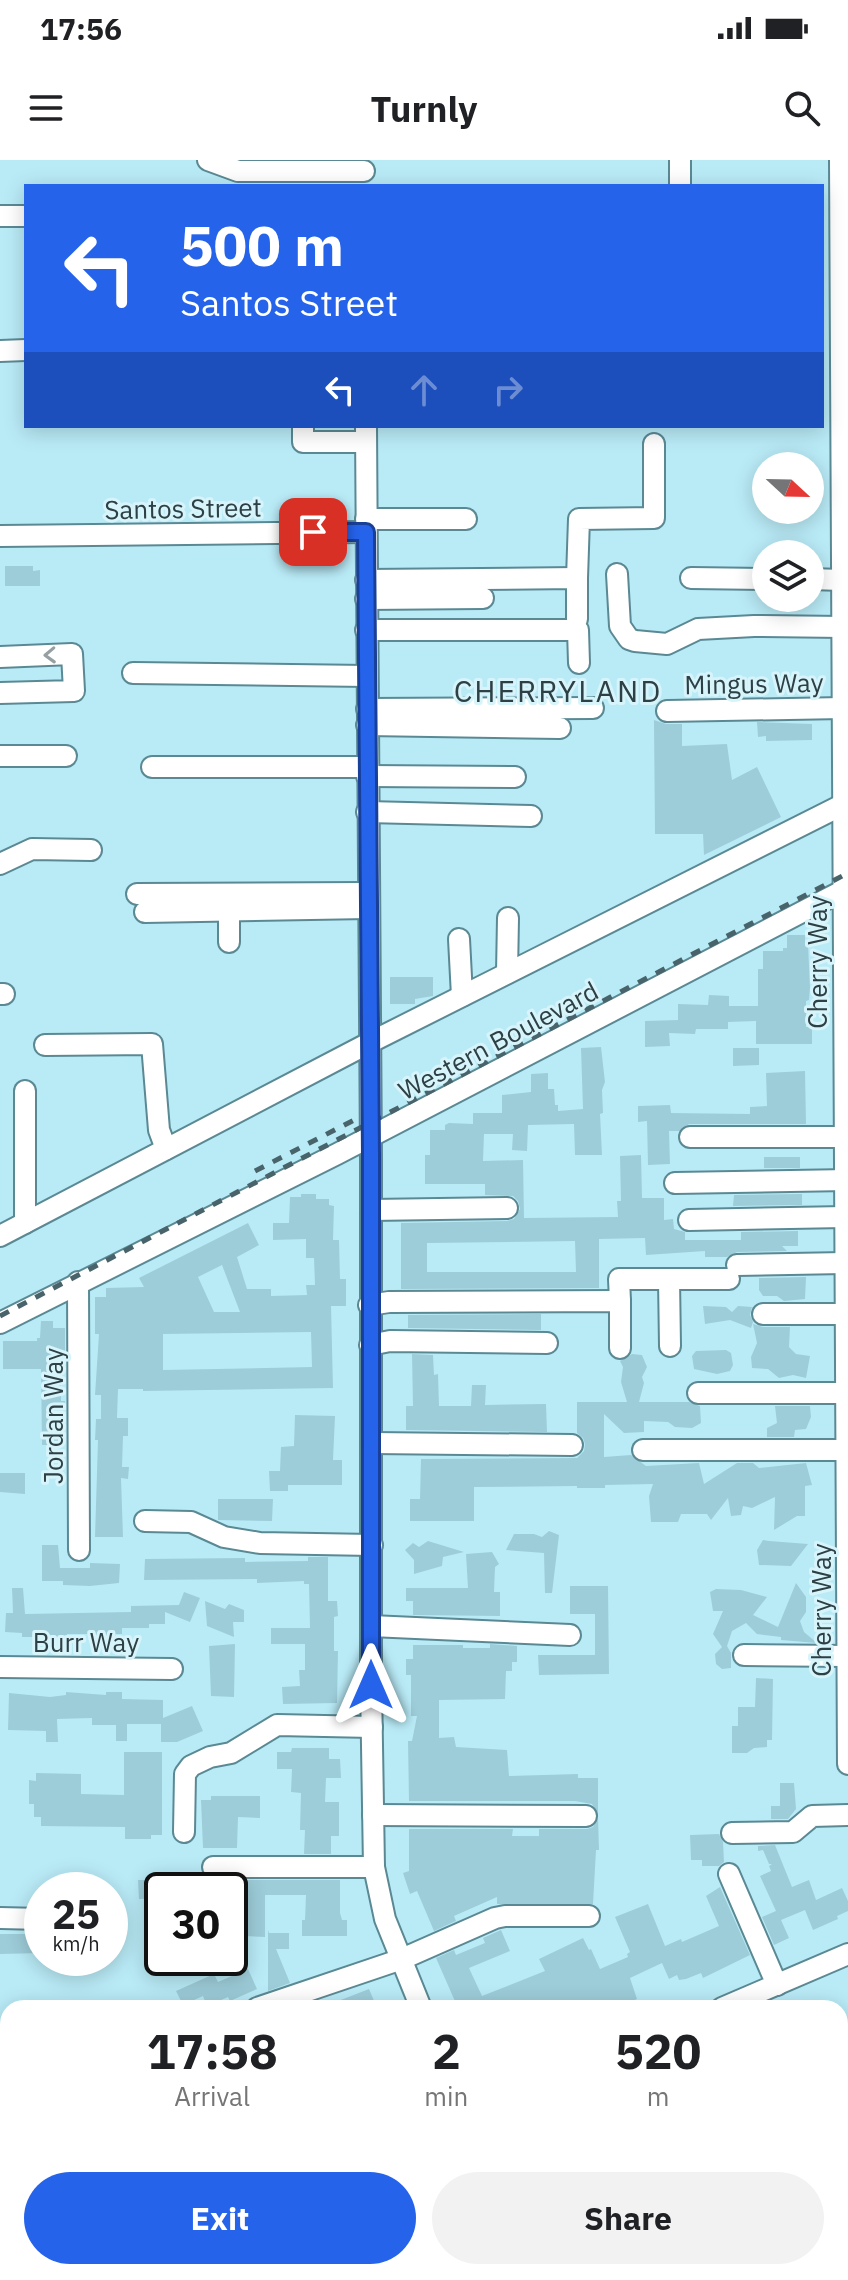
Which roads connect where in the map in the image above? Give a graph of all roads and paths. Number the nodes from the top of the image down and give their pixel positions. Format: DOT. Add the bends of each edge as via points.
graph roads {
  1 [pos="208,160"];
  2 [pos="680,160"];
  3 [pos="840,160"];
  4 [pos="364,172"];
  5 [pos="680,184"];
  6 [pos="0,216"];
  7 [pos="24,216"];
  8 [pos="837,344"];
  9 [pos="24,350"];
  10 [pos="0,351"];
  11 [pos="303,428"];
  12 [pos="366,434"];
  13 [pos="654,444"];
  14 [pos="466,519"];
  15 [pos="366,525"];
  16 [pos="0,536"];
  17 [pos="617,574"];
  18 [pos="844,575"];
  19 [pos="824,577"];
  20 [pos="577,578"];
  21 [pos="691,578"];
  22 [pos="752,579"];
  23 [pos="366,589"];
  24 [pos="483,598"];
  25 [pos="577,619"];
  26 [pos="843,627"];
  27 [pos="366,630"];
  28 [pos="0,657"];
  29 [pos="579,663"];
  30 [pos="133,673"];
  31 [pos="367,676"];
  32 [pos="0,693"];
  33 [pos="593,708"];
  34 [pos="843,708"];
  35 [pos="667,711"];
  36 [pos="367,717"];
  37 [pos="560,728"];
  38 [pos="0,756"];
  39 [pos="66,756"];
  40 [pos="152,767"];
  41 [pos="367,772"];
  42 [pos="515,777"];
  43 [pos="846,803"];
  44 [pos="367,812"];
  45 [pos="531,816"];
  46 [pos="91,850"];
  47 [pos="0,864"];
  48 [pos="846,889"];
  49 [pos="368,901"];
  50 [pos="229,911"];
  51 [pos="508,918"];
  52 [pos="459,939"];
  53 [pos="229,942"];
  54 [pos="846,943"];
  55 [pos="507,973"];
  56 [pos="462,996"];
  57 [pos="846,1028"];
  58 [pos="369,1043"];
  59 [pos="45,1045"];
  60 [pos="25,1091"];
  61 [pos="845,1124"];
  62 [pos="371,1136"];
  63 [pos="690,1137"];
  64 [pos="166,1149"];
  65 [pos="846,1173"];
  66 [pos="675,1183"];
  67 [pos="507,1208"];
  68 [pos="371,1210"];
  69 [pos="689,1220"];
  70 [pos="846,1220"];
  71 [pos="25,1223"];
  72 [pos="0,1236"];
  73 [pos="846,1266"];
  74 [pos="669,1279"];
  75 [pos="78,1282"];
  76 [pos="620,1301"];
  77 [pos="369,1305"];
  78 [pos="847,1311"];
  79 [pos="763,1314"];
  80 [pos="0,1323"];
  81 [pos="547,1343"];
  82 [pos="370,1345"];
  83 [pos="670,1346"];
  84 [pos="620,1348"];
  85 [pos="698,1393"];
  86 [pos="847,1393"];
  87 [pos="847,1422"];
  88 [pos="372,1443"];
  89 [pos="572,1445"];
  90 [pos="643,1450"];
  91 [pos="846,1450"];
  92 [pos="847,1504"];
  93 [pos="145,1521"];
  94 [pos="372,1545"];
  95 [pos="79,1550"];
  96 [pos="371,1626"];
  97 [pos="570,1635"];
  98 [pos="744,1655"];
  99 [pos="847,1656"];
  100 [pos="0,1667"];
  101 [pos="172,1669"];
  102 [pos="372,1727"];
  103 [pos="848,1764"];
  104 [pos="373,1815"];
  105 [pos="848,1815"];
  106 [pos="586,1816"];
  107 [pos="184,1832"];
  108 [pos="732,1833"];
  109 [pos="213,1867"];
  110 [pos="374,1867"];
  111 [pos="729,1874"];
  112 [pos="589,1916"];
  113 [pos="0,1918"];
  114 [pos="24,1919"];
  115 [pos="848,1954"];
  116 [pos="402,1959"];
  117 [pos="777,1985"];
  118 [pos="281,2000"];
  119 [pos="418,2000"];
  120 [pos="741,2000"];
  1 -- 4 [label="street" via="238,171"];
  2 -- 5 [label="street"];
  3 -- 8 [label="street, Cherry Way"];
  6 -- 7 [label="street"];
  8 -- 18 [label="street, Cherry Way"];
  9 -- 10 [label="street"];
  11 -- 12 [label="street" via="303,442"];
  12 -- 15 [label="street"];
  13 -- 20 [label="street" via="654,518 579,519"];
  14 -- 15 [label="street, Santos Street"];
  15 -- 16 [label="street, Santos Street"];
  15 -- 23 [label="street"];
  17 -- 26 [label="street" via="620,626 635,641 667,644 698,629"];
  18 -- 19 [label="street"];
  18 -- 26 [label="street, Cherry Way"];
  20 -- 23 [label="street"];
  20 -- 25 [label="street"];
  21 -- 22 [label="street"];
  23 -- 24 [label="street"];
  23 -- 27 [label="street"];
  26 -- 34 [label="street, Cherry Way"];
  27 -- 29 [label="street" via="578,630"];
  27 -- 31 [label="street"];
  32 -- 28 [label="street, one-way" via="74,691 72,654"];
  30 -- 31 [label="street"];
  31 -- 36 [label="street"];
  33 -- 36 [label="street"];
  34 -- 35 [label="street, Mingus Way"];
  34 -- 43 [label="street, Cherry Way"];
  36 -- 37 [label="street"];
  36 -- 41 [label="street"];
  38 -- 39 [label="street"];
  40 -- 41 [label="street"];
  41 -- 42 [label="street"];
  41 -- 44 [label="street"];
  43 -- 48 [label="street, Cherry Way"];
  43 -- 55 [label="street, Western Boulevard"];
  44 -- 45 [label="street"];
  44 -- 49 [label="street"];
  46 -- 47 [label="street" via="32,849"];
  48 -- 54 [label="street, Cherry Way"];
  48 -- 62 [label="street, Western Boulevard"];
  49 -- 50 [label="street"];
  49 -- 50 [label="street" via="141,903"];
  49 -- 58 [label="street"];
  50 -- 53 [label="street"];
  51 -- 55 [label="street"];
  52 -- 56 [label="street"];
  54 -- 57 [label="street, Cherry Way"];
  55 -- 56 [label="street, Western Boulevard"];
  56 -- 58 [label="street, Western Boulevard"];
  57 -- 61 [label="street, Cherry Way"];
  58 -- 62 [label="street"];
  58 -- 64 [label="street, Western Boulevard"];
  59 -- 64 [label="street" via="152,1044 159,1130"];
  60 -- 71 [label="street"];
  61 -- 63 [label="street"];
  61 -- 65 [label="street, Cherry Way"];
  62 -- 68 [label="street"];
  62 -- 75 [label="street, Western Boulevard"];
  64 -- 71 [label="street, Western Boulevard"];
  65 -- 66 [label="street"];
  65 -- 70 [label="street, Cherry Way"];
  67 -- 68 [label="street"];
  68 -- 77 [label="street"];
  69 -- 70 [label="street"];
  70 -- 73 [label="street, Cherry Way"];
  71 -- 72 [label="street, Western Boulevard"];
  73 -- 74 [label="street"];
  73 -- 78 [label="street, Cherry Way"];
  74 -- 76 [label="street" via="619,1279"];
  74 -- 83 [label="street"];
  75 -- 80 [label="street, Western Boulevard"];
  75 -- 95 [label="street, Jordan Way"];
  76 -- 77 [label="street"];
  76 -- 84 [label="street"];
  77 -- 82 [label="street"];
  78 -- 79 [label="street"];
  78 -- 86 [label="street, Cherry Way"];
  81 -- 82 [label="street"];
  82 -- 88 [label="street"];
  85 -- 86 [label="street"];
  86 -- 87 [label="street, Cherry Way"];
  87 -- 91 [label="street, Cherry Way"];
  88 -- 89 [label="street"];
  88 -- 94 [label="street"];
  90 -- 91 [label="street"];
  91 -- 92 [label="street, Cherry Way"];
  92 -- 99 [label="street, Cherry Way"];
  93 -- 94 [label="street" via="191,1522 224,1537 260,1543"];
  94 -- 96 [label="street"];
  96 -- 97 [label="street"];
  96 -- 102 [label="street"];
  98 -- 99 [label="street"];
  99 -- 103 [label="street, Cherry Way"];
  100 -- 101 [label="street, Burr Way"];
  102 -- 104 [label="street"];
  102 -- 107 [label="street" via="277,1725 231,1753 191,1766 185,1774"];
  104 -- 106 [label="street"];
  104 -- 110 [label="street"];
  105 -- 108 [label="street" via="812,1816 793,1832"];
  109 -- 110 [label="street"];
  110 -- 116 [label="street" via="385,1919"];
  111 -- 117 [label="street"];
  112 -- 116 [label="street" via="505,1916"];
  113 -- 114 [label="street"];
  115 -- 117 [label="street"];
  116 -- 118 [label="street"];
  116 -- 119 [label="street"];
  117 -- 120 [label="street"];
}
